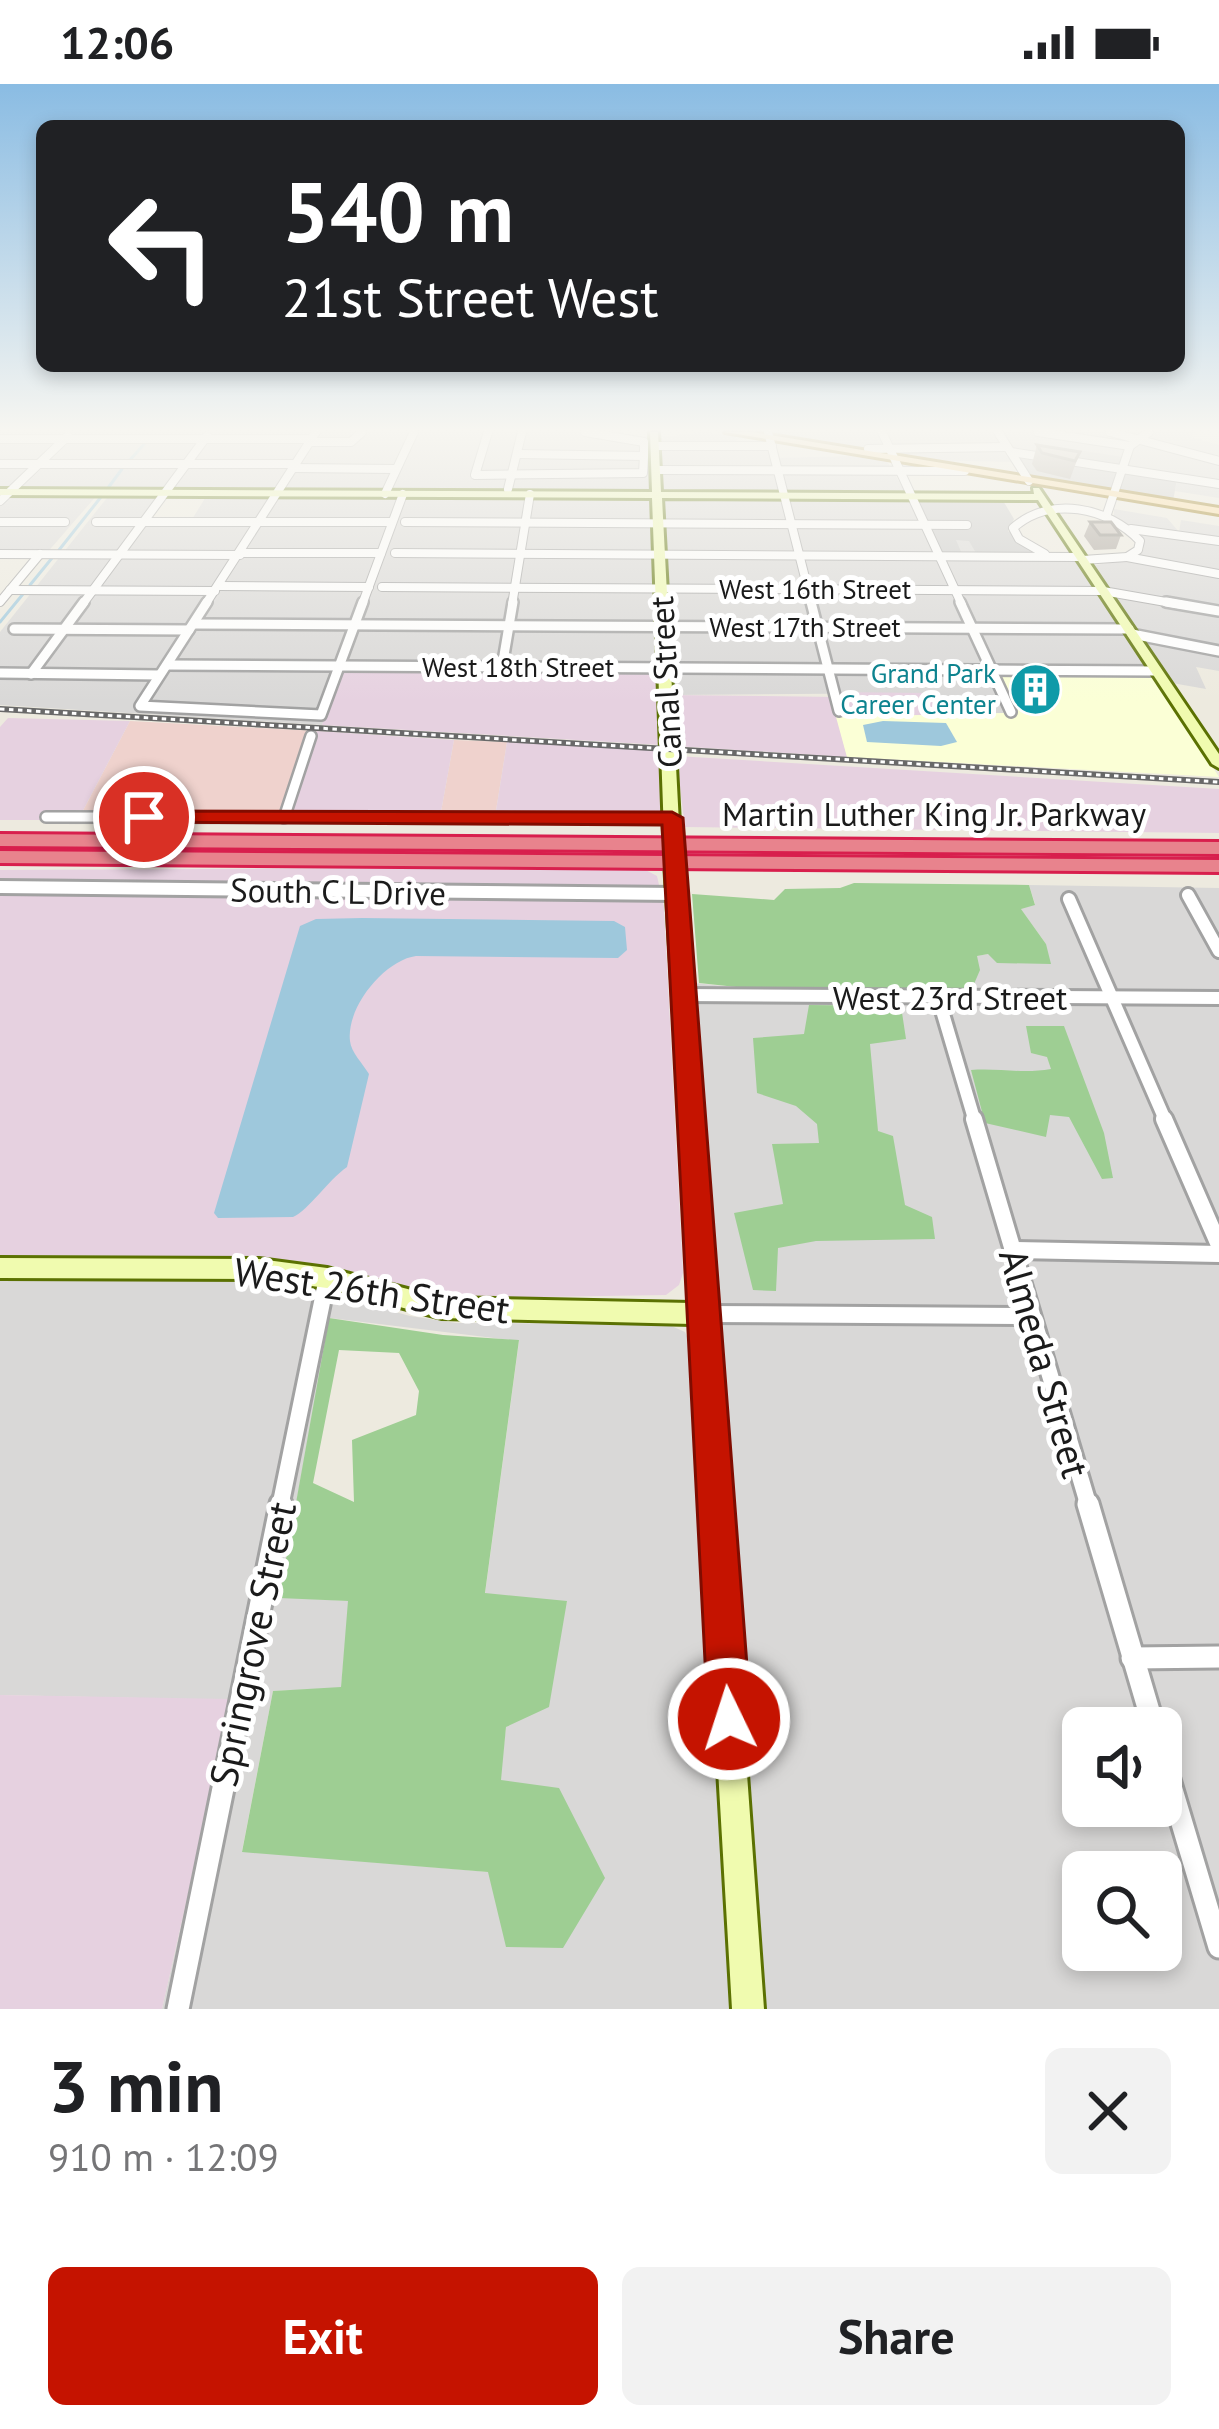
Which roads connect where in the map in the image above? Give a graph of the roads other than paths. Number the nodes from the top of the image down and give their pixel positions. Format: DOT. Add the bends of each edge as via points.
graph roads {
  1 [pos="0,522"];
  2 [pos="65,522"];
  3 [pos="96,522"];
  4 [pos="140,522"];
  5 [pos="262,522"];
  6 [pos="923,522"];
  7 [pos="1020,522"];
  8 [pos="1057,522"];
  9 [pos="1116,522"];
  10 [pos="392,523"];
  11 [pos="405,523"];
  12 [pos="525,523"];
  13 [pos="658,524"];
  14 [pos="791,524"];
  15 [pos="925,525"];
  16 [pos="968,525"];
  17 [pos="1131,529"];
  18 [pos="1219,541"];
  19 [pos="381,553"];
  20 [pos="395,553"];
  21 [pos="0,554"];
  22 [pos="40,554"];
  23 [pos="117,554"];
  24 [pos="241,554"];
  25 [pos="520,554"];
  26 [pos="659,554"];
  27 [pos="799,555"];
  28 [pos="939,556"];
  29 [pos="1052,556"];
  30 [pos="1126,557"];
  31 [pos="1082,558"];
  32 [pos="1219,574"];
  33 [pos="369,587"];
  34 [pos="382,587"];
  35 [pos="217,588"];
  36 [pos="515,588"];
  37 [pos="661,589"];
  38 [pos="10,590"];
  39 [pos="92,590"];
  40 [pos="808,590"];
  41 [pos="955,590"];
  42 [pos="1103,591"];
  43 [pos="0,602"];
  44 [pos="1219,611"];
  45 [pos="355,625"];
  46 [pos="509,626"];
  47 [pos="663,626"];
  48 [pos="191,627"];
  49 [pos="817,627"];
  50 [pos="972,628"];
  51 [pos="14,629"];
  52 [pos="64,629"];
  53 [pos="1130,632"];
  54 [pos="1219,651"];
  55 [pos="340,666"];
  56 [pos="502,667"];
  57 [pos="665,668"];
  58 [pos="827,669"];
  59 [pos="163,670"];
  60 [pos="991,670"];
  61 [pos="1156,671"];
  62 [pos="0,674"];
  63 [pos="31,674"];
  64 [pos="839,711"];
  65 [pos="1011,712"];
  66 [pos="311,736"];
  67 [pos="1219,764"];
  68 [pos="46,817"];
  69 [pos="284,818"];
  70 [pos="0,840"];
  71 [pos="673,842"];
  72 [pos="1219,848"];
  73 [pos="0,857"];
  74 [pos="1219,866"];
  75 [pos="0,887"];
  76 [pos="675,894"];
  77 [pos="1188,896"];
  78 [pos="1069,899"];
  79 [pos="1219,951"];
  80 [pos="682,995"];
  81 [pos="938,997"];
  82 [pos="1111,998"];
  83 [pos="1219,998"];
  84 [pos="1219,1249"];
  85 [pos="1012,1250"];
  86 [pos="0,1268"];
  87 [pos="327,1278"];
  88 [pos="703,1315"];
  89 [pos="1031,1316"];
  90 [pos="1132,1658"];
  91 [pos="1219,1658"];
  92 [pos="1147,1707"];
  93 [pos="1182,1823"];
  94 [pos="1219,1947"];
  95 [pos="178,2009"];
  96 [pos="748,2009"];
  1 -- 2 [label="street"];
  3 -- 4 [label="street"];
  4 -- 5 [label="street"];
  4 -- 23 [label="street"];
  5 -- 10 [label="street"];
  5 -- 24 [label="street"];
  6 -- 15 [label="street"];
  7 -- 29 [label="street" via="1013,528 1025,544"];
  8 -- 31 [label="street"];
  9 -- 17 [label="street"];
  10 -- 19 [label="street"];
  11 -- 12 [label="street"];
  12 -- 13 [label="street"];
  12 -- 25 [label="street"];
  13 -- 14 [label="street"];
  13 -- 26 [label="street, Canal Street"];
  14 -- 15 [label="street"];
  14 -- 27 [label="street"];
  15 -- 16 [label="street"];
  15 -- 28 [label="street"];
  17 -- 18 [label="street"];
  17 -- 30 [label="street" via="1140,545"];
  19 -- 24 [label="street"];
  19 -- 33 [label="street"];
  20 -- 25 [label="street"];
  21 -- 22 [label="street"];
  22 -- 23 [label="street"];
  22 -- 38 [label="street"];
  23 -- 24 [label="street"];
  23 -- 39 [label="street"];
  24 -- 35 [label="street"];
  25 -- 26 [label="street"];
  25 -- 36 [label="street"];
  26 -- 27 [label="street"];
  26 -- 37 [label="street, Canal Street"];
  27 -- 28 [label="street"];
  27 -- 40 [label="street"];
  28 -- 29 [label="street"];
  28 -- 41 [label="street"];
  29 -- 31 [label="street"];
  30 -- 31 [label="street"];
  30 -- 32 [label="street"];
  31 -- 42 [label="street"];
  33 -- 35 [label="street"];
  33 -- 45 [label="street"];
  34 -- 36 [label="street, West 16th Street"];
  35 -- 39 [label="street"];
  35 -- 48 [label="street"];
  36 -- 37 [label="street, West 16th Street"];
  36 -- 46 [label="street"];
  37 -- 40 [label="street, West 16th Street"];
  37 -- 47 [label="street, Canal Street"];
  38 -- 39 [label="street"];
  38 -- 43 [label="street"];
  39 -- 52 [label="street"];
  40 -- 41 [label="street, West 16th Street"];
  40 -- 49 [label="street"];
  41 -- 42 [label="street, West 16th Street"];
  41 -- 50 [label="street"];
  42 -- 44 [label="street, West 16th Street"];
  42 -- 53 [label="street"];
  45 -- 46 [label="street, West 17th Street"];
  45 -- 48 [label="street, West 17th Street"];
  45 -- 55 [label="street"];
  46 -- 47 [label="street, West 17th Street"];
  46 -- 56 [label="street"];
  47 -- 49 [label="street, West 17th Street"];
  47 -- 57 [label="street, Canal Street"];
  48 -- 52 [label="street, West 17th Street"];
  48 -- 59 [label="street"];
  49 -- 50 [label="street, West 17th Street"];
  49 -- 58 [label="street"];
  50 -- 53 [label="street, West 17th Street"];
  50 -- 60 [label="street"];
  51 -- 52 [label="street, West 17th Street"];
  52 -- 63 [label="street"];
  53 -- 54 [label="street, West 17th Street"];
  53 -- 61 [label="street"];
  55 -- 56 [label="street, West 18th Street"];
  55 -- 59 [label="street, West 18th Street"];
  55 -- 59 [label="street" via="317,716 140,706"];
  56 -- 57 [label="street, West 18th Street"];
  57 -- 58 [label="street, West 18th Street"];
  57 -- 71 [label="street, Canal Street"];
  58 -- 60 [label="street, West 18th Street"];
  58 -- 64 [label="street"];
  59 -- 63 [label="street, West 18th Street"];
  60 -- 61 [label="street, West 18th Street"];
  60 -- 65 [label="street"];
  61 -- 67 [label="street"];
  62 -- 63 [label="street, West 18th Street"];
  66 -- 69 [label="street"];
  68 -- 69 [label="street"];
  69 -- 71 [label="street"];
  70 -- 71 [label="highway, Martin Luther King Jr. Parkway"];
  71 -- 72 [label="highway, Martin Luther King Jr. Parkway"];
  71 -- 73 [label="highway, Martin Luther King Jr. Parkway"];
  71 -- 74 [label="highway, Martin Luther King Jr. Parkway"];
  71 -- 76 [label="street, Canal Street"];
  75 -- 76 [label="street, South C L Drive"];
  76 -- 80 [label="street, Canal Street"];
  77 -- 79 [label="street"];
  78 -- 82 [label="street"];
  80 -- 81 [label="street, West 23rd Street"];
  80 -- 88 [label="street, Canal Street"];
  81 -- 82 [label="street, West 23rd Street"];
  81 -- 85 [label="street, Almeda Street"];
  82 -- 83 [label="street, West 23rd Street"];
  82 -- 84 [label="street"];
  84 -- 85 [label="street"];
  85 -- 89 [label="street, Almeda Street"];
  86 -- 87 [label="street, West 26th Street" via="259,1269"];
  87 -- 88 [label="street, West 26th Street" via="442,1308"];
  87 -- 95 [label="street, Springrove Street"];
  88 -- 89 [label="street, West 26th Street"];
  88 -- 96 [label="street, Canal Street"];
  89 -- 90 [label="street, Almeda Street"];
  90 -- 91 [label="street"];
  90 -- 92 [label="street, Almeda Street"];
  93 -- 94 [label="street"];
}
